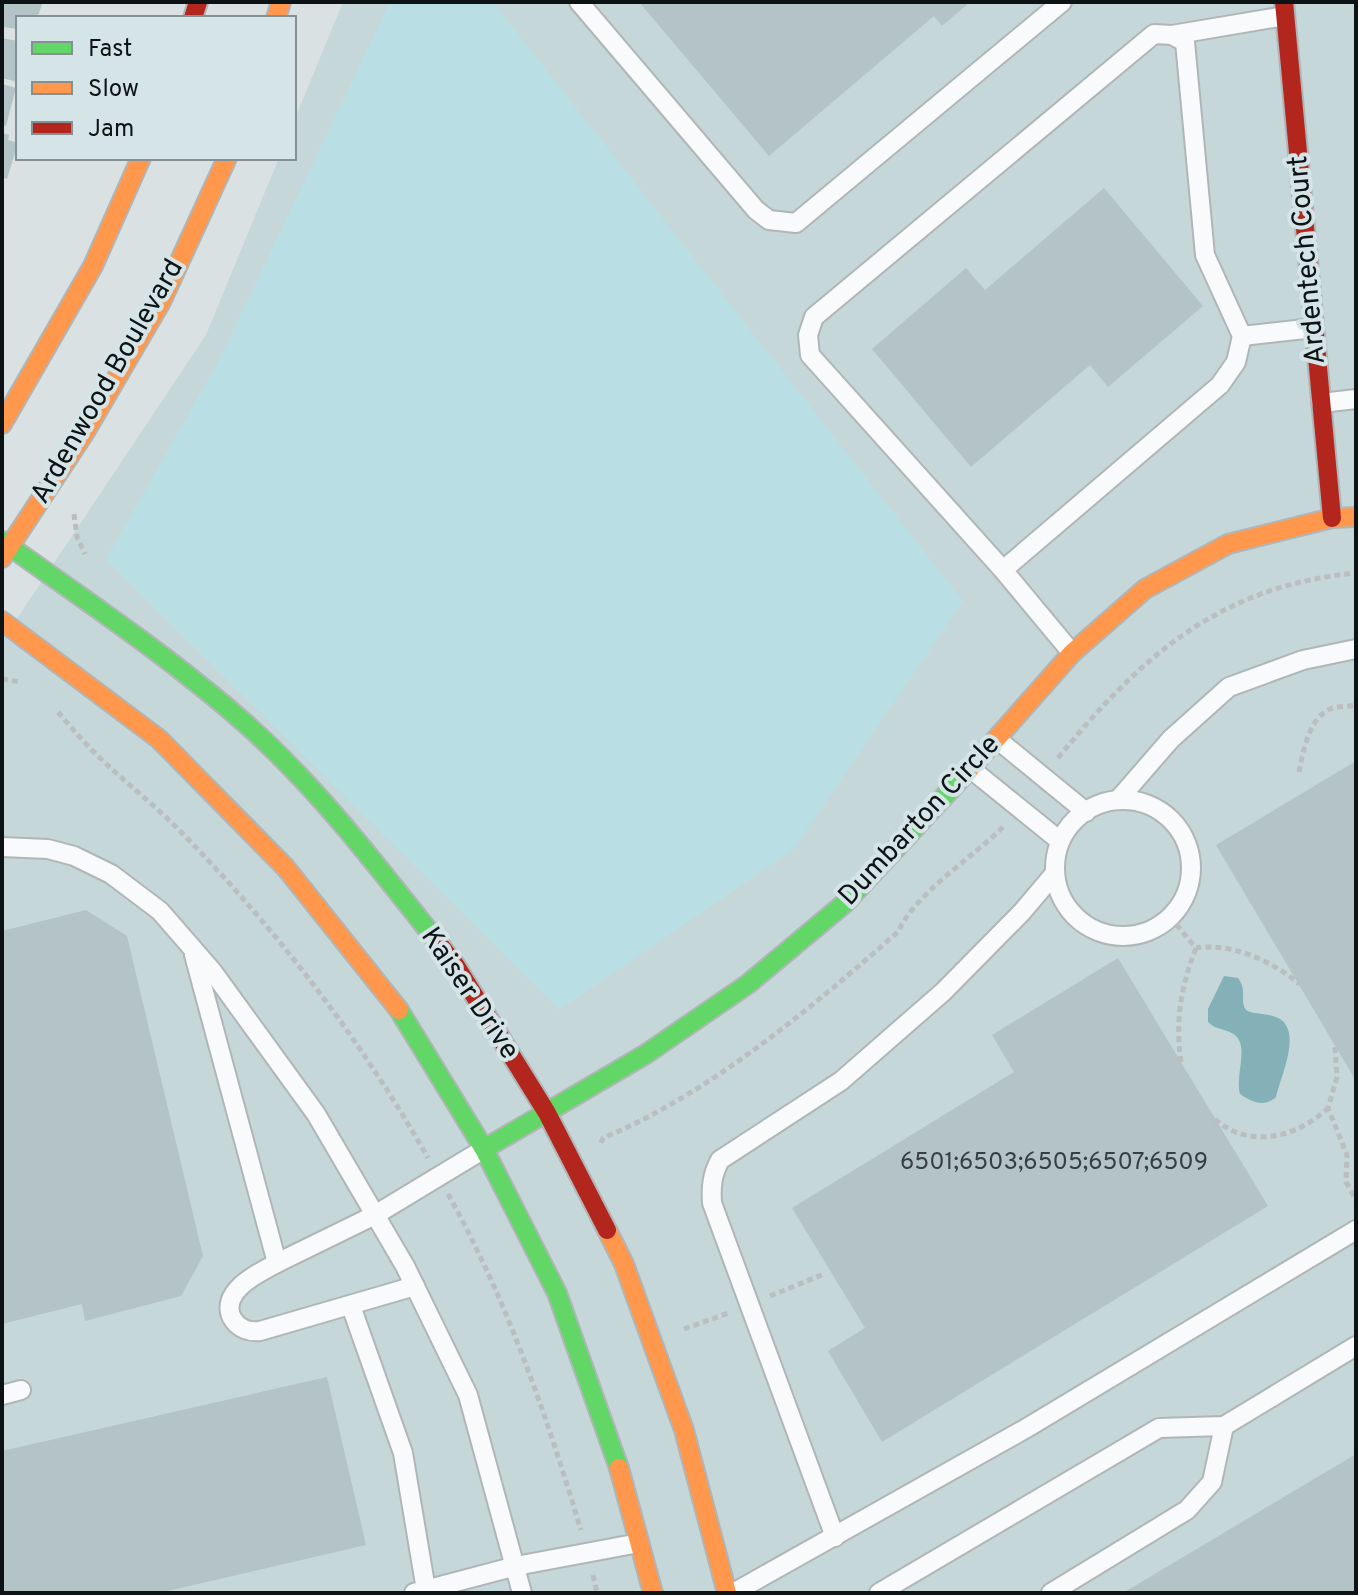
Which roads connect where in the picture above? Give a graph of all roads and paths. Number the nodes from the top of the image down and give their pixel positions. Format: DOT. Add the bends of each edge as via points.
graph roads {
  1 [pos="579,2"];
  2 [pos="1062,2"];
  3 [pos="1285,9"];
  4 [pos="1172,35"];
  5 [pos="140,160"];
  6 [pos="226,160"];
  7 [pos="1314,328"];
  8 [pos="1242,336"];
  9 [pos="1356,399"];
  10 [pos="1321,403"];
  11 [pos="2,424"];
  12 [pos="74,512"];
  13 [pos="1356,517"];
  14 [pos="1332,518"];
  15 [pos="5,548"];
  16 [pos="89,564"];
  17 [pos="1003,570"];
  18 [pos="1356,573"];
  19 [pos="2,621"];
  20 [pos="1356,649"];
  21 [pos="1072,653"];
  22 [pos="2,679"];
  23 [pos="29,684"];
  24 [pos="1356,705"];
  25 [pos="53,707"];
  26 [pos="998,739"];
  27 [pos="1055,762"];
  28 [pos="971,769"];
  29 [pos="1299,772"];
  30 [pos="1118,800"];
  31 [pos="1086,812"];
  32 [pos="1014,816"];
  33 [pos="1060,841"];
  34 [pos="2,847"];
  35 [pos="1055,873"];
  36 [pos="1170,917"];
  37 [pos="1196,948"];
  38 [pos="193,949"];
  39 [pos="1299,984"];
  40 [pos="1335,1047"];
  41 [pos="1181,1062"];
  42 [pos="1328,1108"];
  43 [pos="547,1113"];
  44 [pos="1215,1119"];
  45 [pos="484,1149"];
  46 [pos="597,1151"];
  47 [pos="438,1176"];
  48 [pos="1356,1200"];
  49 [pos="375,1215"];
  50 [pos="1356,1230"];
  51 [pos="277,1263"];
  52 [pos="415,1286"];
  53 [pos="351,1306"];
  54 [pos="1356,1346"];
  55 [pos="21,1390"];
  56 [pos="2,1395"];
  57 [pos="1224,1426"];
  58 [pos="835,1537"];
  59 [pos="639,1543"];
  60 [pos="587,1552"];
  61 [pos="516,1566"];
  62 [pos="420,1591"];
  63 [pos="522,1593"];
  64 [pos="597,1593"];
  65 [pos="653,1593"];
  66 [pos="727,1593"];
  67 [pos="733,1593"];
  68 [pos="879,1593"];
  69 [pos="1051,1593"];
  1 -- 2 [label="lane" via="756,210 769,220 796,223"];
  3 -- 4 [label="lane"];
  3 -- 7 [label="street, Ardentech Court"];
  4 -- 8 [label="lane" via="1185,42 1205,255"];
  4 -- 17 [label="lane" via="1154,34 1141,44 814,317 808,335 810,355"];
  5 -- 11 [label="street" via="93,266"];
  6 -- 15 [label="street, Ardenwood Boulevard" via="161,302 85,432"];
  7 -- 8 [label="lane"];
  7 -- 10 [label="street, Ardentech Court"];
  8 -- 17 [label="lane" via="1236,362 1220,385"];
  9 -- 10 [label="lane"];
  10 -- 14 [label="street, Ardentech Court"];
  12 -- 16 [label="path" via="77,537"];
  13 -- 14 [label="street, Dumbarton Circle"];
  14 -- 21 [label="street, Dumbarton Circle" via="1228,544 1145,589"];
  15 -- 43 [label="street, Kaiser Drive" via="153,648 236,715 341,820 456,966"];
  17 -- 21 [label="lane"];
  18 -- 27 [label="path" via="1294,584 1206,620 1133,674"];
  19 -- 45 [label="street" via="159,739 286,868 397,1007"];
  20 -- 30 [label="lane" via="1303,660 1229,687 1171,739"];
  21 -- 26 [label="street, Dumbarton Circle"];
  22 -- 23 [label="path"];
  24 -- 29 [label="path" via="1329,709 1320,717"];
  25 -- 47 [label="path" via="254,911 368,1058"];
  26 -- 28 [label="street, Dumbarton Circle"];
  26 -- 31 [label="lane"];
  28 -- 33 [label="lane"];
  28 -- 43 [label="street, Dumbarton Circle" via="845,903 748,984"];
  30 -- 31 [label="lane"];
  30 -- 36 [label="lane" via="1152,807 1179,829 1190,881"];
  31 -- 33 [label="lane"];
  32 -- 46 [label="path" via="909,913 898,932 789,1024 661,1109 603,1138"];
  33 -- 35 [label="lane"];
  34 -- 38 [label="lane" via="48,849 111,874 160,911"];
  35 -- 36 [label="lane" via="1067,907 1094,930 1128,936 1145,933"];
  35 -- 58 [label="lane" via="943,992 841,1081 720,1160 713,1173 712,1203"];
  36 -- 37 [label="path"];
  37 -- 39 [label="path" via="1266,962"];
  37 -- 41 [label="path" via="1178,1012"];
  38 -- 49 [label="lane" via="316,1114"];
  38 -- 51 [label="lane"];
  40 -- 42 [label="path" via="1337,1077"];
  42 -- 44 [label="path" via="1316,1120 1280,1136 1231,1131"];
  42 -- 48 [label="path" via="1347,1155 1346,1182"];
  43 -- 45 [label="street, Dumbarton Circle"];
  43 -- 66 [label="street, Kaiser Drive" via="624,1264 684,1430"];
  45 -- 47 [label="lane"];
  45 -- 59 [label="street" via="557,1293 615,1452"];
  47 -- 49 [label="lane"];
  47 -- 60 [label="path" via="494,1286 526,1364"];
  49 -- 51 [label="lane"];
  49 -- 52 [label="lane"];
  50 -- 58 [label="lane"];
  51 -- 53 [label="lane" via="244,1283 230,1300 235,1325 243,1331"];
  52 -- 53 [label="lane"];
  52 -- 61 [label="lane" via="468,1395"];
  53 -- 62 [label="lane" via="403,1453"];
  54 -- 57 [label="lane"];
  55 -- 56 [label="lane"];
  57 -- 68 [label="lane" via="1159,1428"];
  57 -- 69 [label="lane" via="1212,1482 1187,1510"];
  58 -- 67 [label="lane"];
  59 -- 60 [label="lane"];
  59 -- 65 [label="street"];
  60 -- 61 [label="lane"];
  60 -- 64 [label="path"];
  61 -- 62 [label="lane"];
  61 -- 63 [label="lane"];
}
